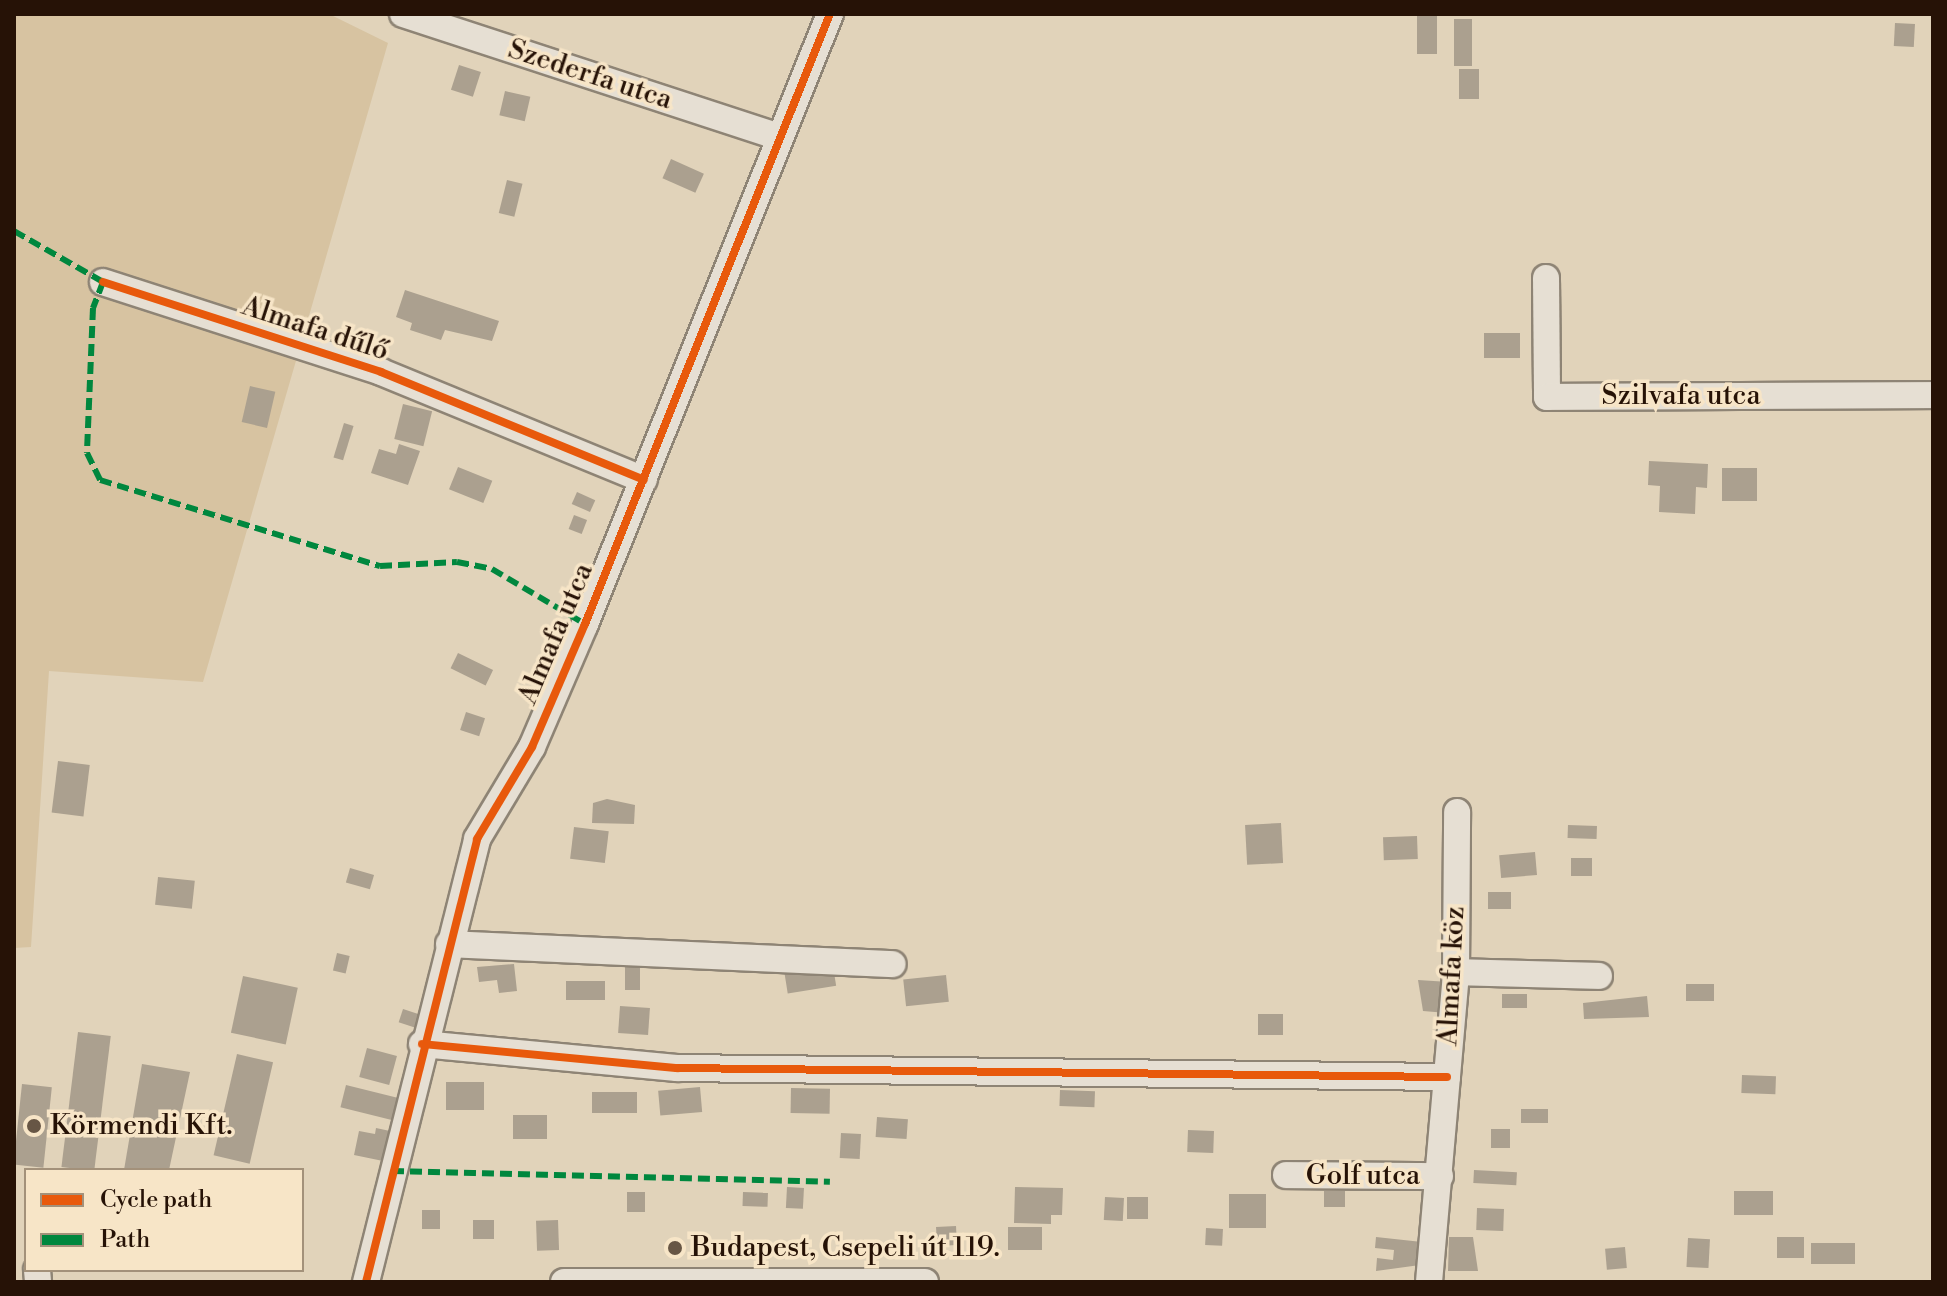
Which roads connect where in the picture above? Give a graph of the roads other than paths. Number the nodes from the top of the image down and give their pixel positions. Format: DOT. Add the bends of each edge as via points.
graph roads {
  1 [pos="403,14"];
  2 [pos="830,14"];
  3 [pos="777,136"];
  4 [pos="1546,278"];
  5 [pos="103,282"];
  6 [pos="1933,395"];
  7 [pos="644,480"];
  8 [pos="1457,812"];
  9 [pos="449,944"];
  10 [pos="893,964"];
  11 [pos="1456,972"];
  12 [pos="1599,976"];
  13 [pos="422,1044"];
  14 [pos="1447,1077"];
  15 [pos="1286,1175"];
  16 [pos="1440,1176"];
  17 [pos="366,1282"];
  18 [pos="564,1282"];
  19 [pos="925,1282"];
  20 [pos="1429,1282"];
  1 -- 3 [label="street, Szederfa utca"];
  2 -- 3 [label="street, Almafa utca"];
  3 -- 7 [label="street, Almafa utca"];
  4 -- 6 [label="street, Szilvafa utca" via="1547,397"];
  5 -- 7 [label="street, Almafa dűlő" via="381,372"];
  7 -- 9 [label="street, Almafa utca" via="532,747 487,814"];
  8 -- 11 [label="street, Almafa köz"];
  9 -- 10 [label="street"];
  9 -- 13 [label="street, Almafa utca"];
  11 -- 12 [label="street"];
  11 -- 14 [label="street, Almafa köz"];
  13 -- 14 [label="street" via="677,1068"];
  13 -- 17 [label="street, Almafa utca"];
  14 -- 16 [label="street, Almafa köz"];
  15 -- 16 [label="street, Golf utca"];
  16 -- 20 [label="street, Almafa köz"];
  18 -- 19 [label="street"];
}
